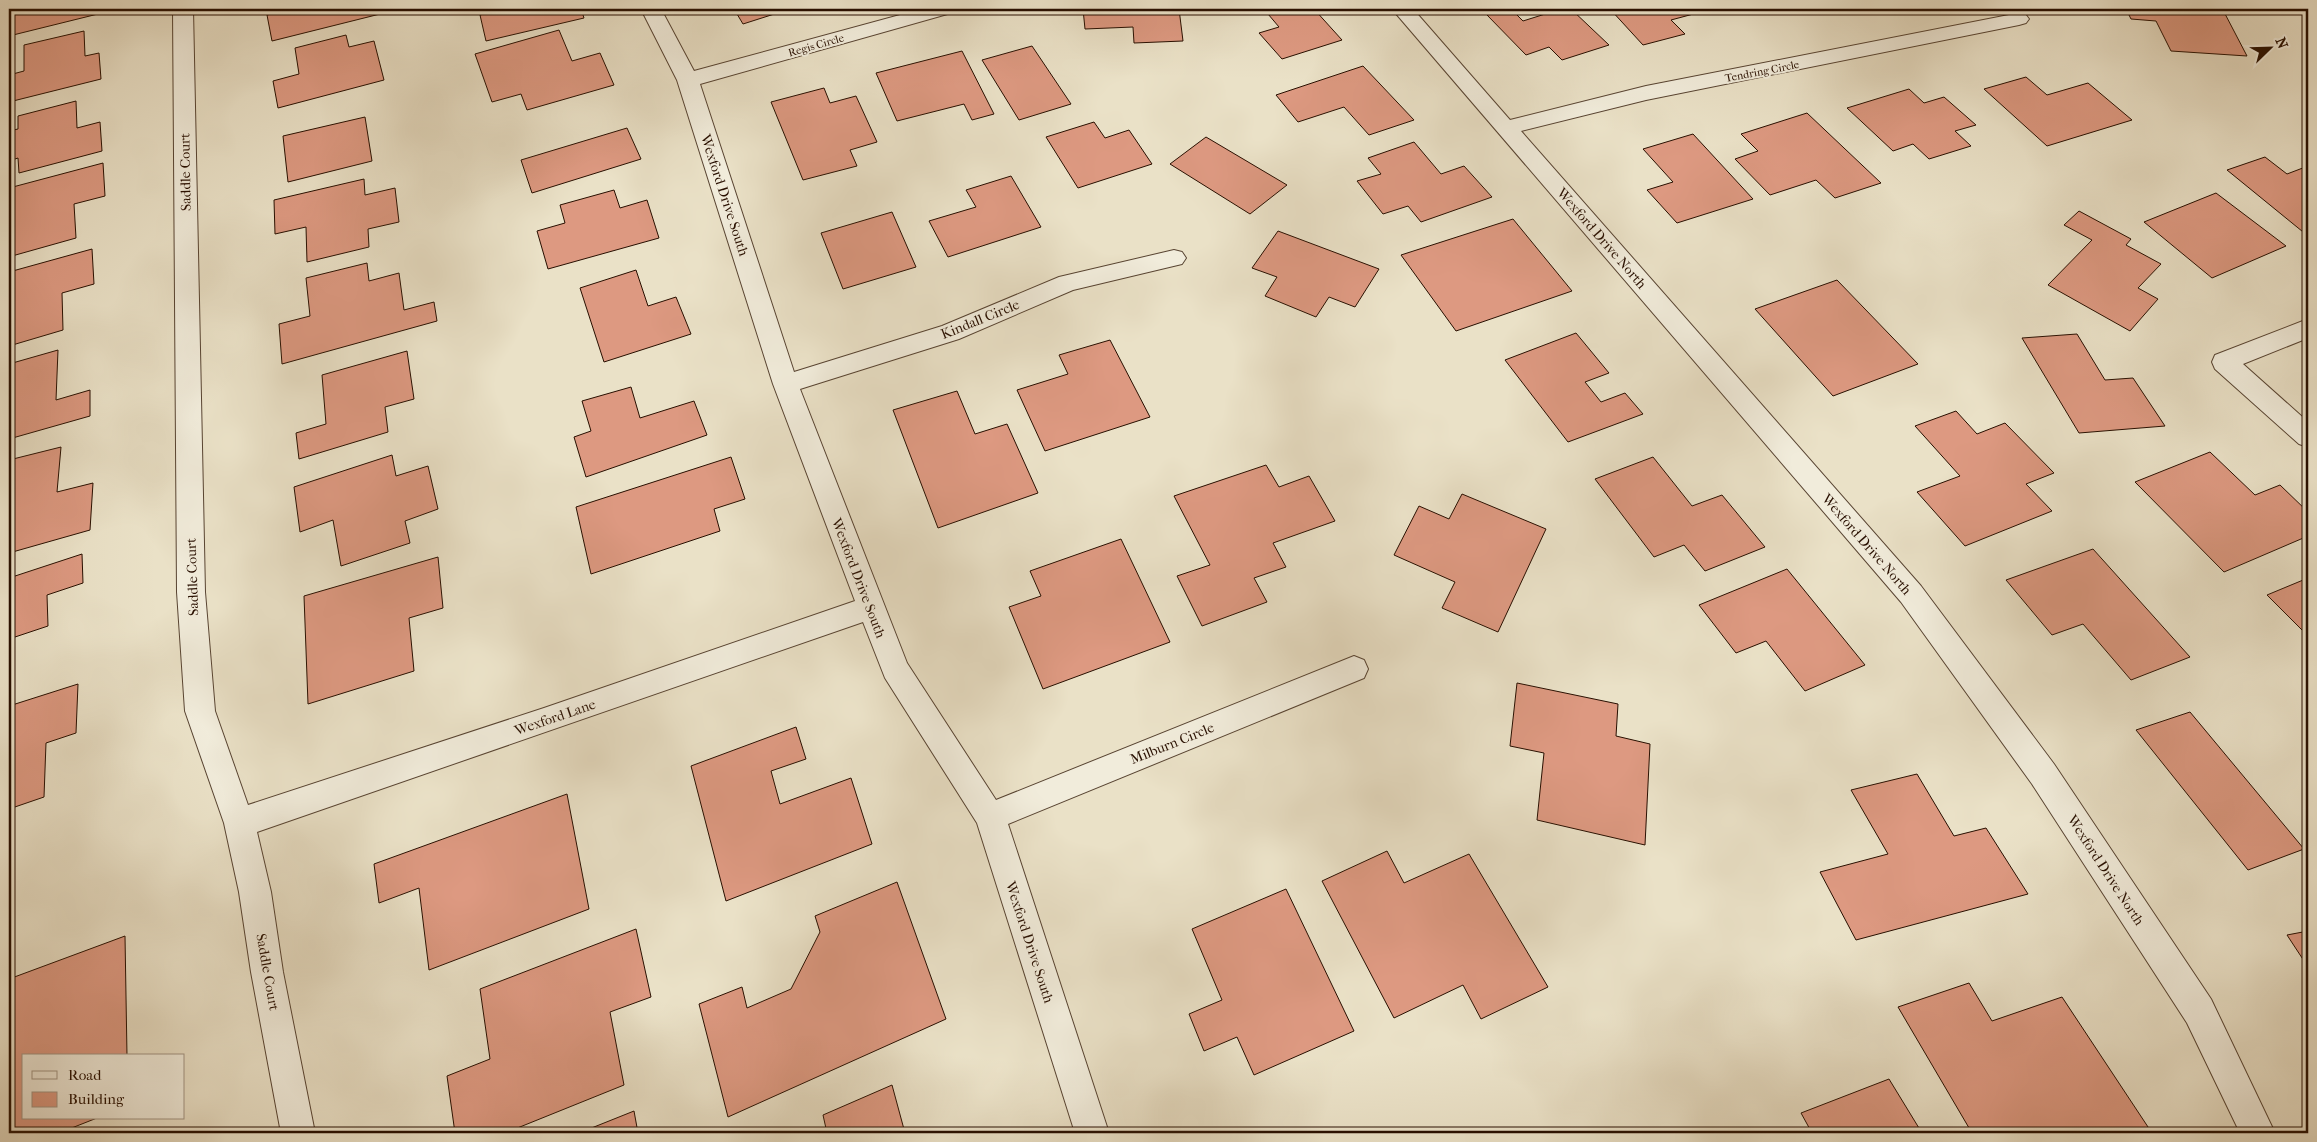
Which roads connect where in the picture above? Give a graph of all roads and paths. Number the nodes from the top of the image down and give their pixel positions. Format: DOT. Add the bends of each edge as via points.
graph roads {
  1 [pos="183,9"];
  2 [pos="651,9"];
  3 [pos="944,9"];
  4 [pos="1402,9"];
  5 [pos="2020,19"];
  6 [pos="688,80"];
  7 [pos="1506,128"];
  8 [pos="1174,258"];
  9 [pos="2308,328"];
  10 [pos="786,384"];
  11 [pos="2308,437"];
  12 [pos="870,608"];
  13 [pos="1354,669"];
  14 [pos="990,817"];
  15 [pos="239,823"];
  16 [pos="298,1133"];
  17 [pos="1092,1133"];
  18 [pos="2258,1133"];
  1 -- 15 [label="street, Saddle Court" via="191,592 200,711"];
  2 -- 6 [label="street, Wexford Drive South"];
  3 -- 6 [label="street, Regis Circle"];
  4 -- 7 [label="street, Wexford Drive North"];
  5 -- 7 [label="street, Tendring Circle" via="1646,93"];
  6 -- 10 [label="street, Wexford Drive South"];
  7 -- 18 [label="street, Wexford Drive North" via="1911,594 2043,774 2199,1011"];
  8 -- 10 [label="street, Kindall Circle" via="1068,283 950,333"];
  9 -- 11 [label="street" via="2224,362"];
  10 -- 12 [label="street, Wexford Drive South"];
  12 -- 14 [label="street, Wexford Drive South" via="895,669"];
  12 -- 15 [label="street, Wexford Lane"];
  13 -- 14 [label="street, Milburn Circle"];
  14 -- 17 [label="street, Wexford Drive South"];
  15 -- 16 [label="street, Saddle Court" via="255,892"];
}
